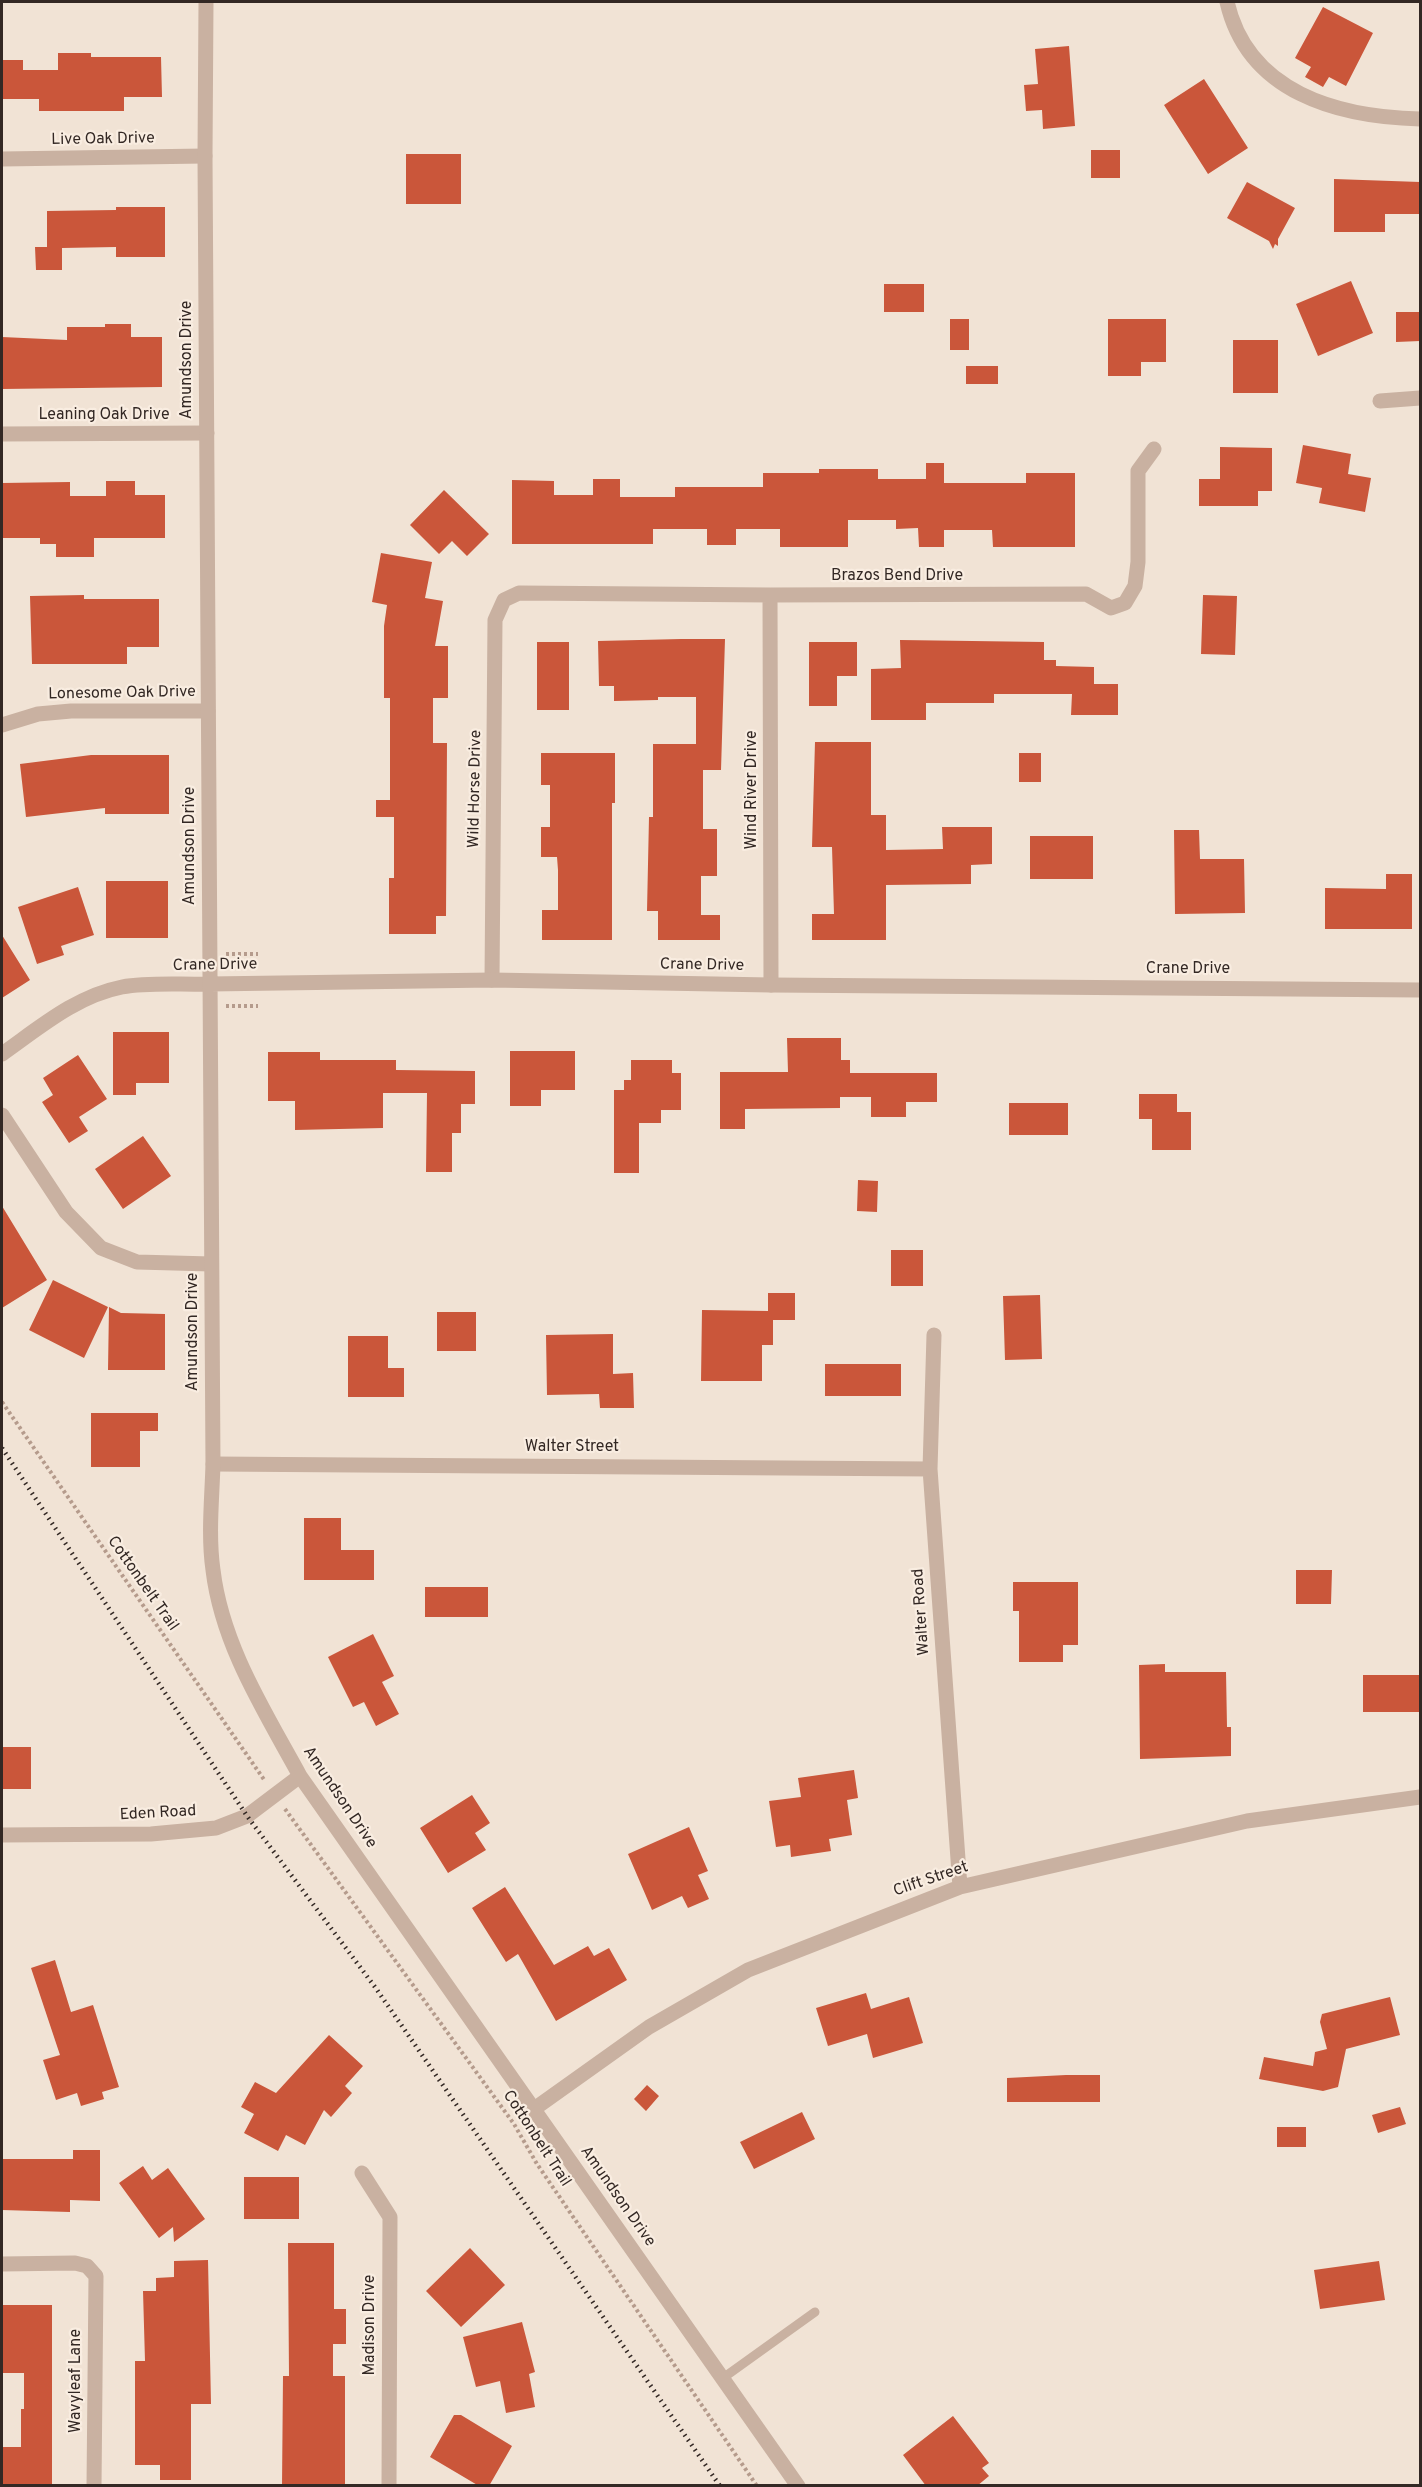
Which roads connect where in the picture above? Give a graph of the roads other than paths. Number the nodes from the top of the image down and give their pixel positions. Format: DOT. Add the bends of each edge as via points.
graph roads {
  1 [pos="206,2"];
  2 [pos="1227,2"];
  3 [pos="1420,119"];
  4 [pos="204,156"];
  5 [pos="2,159"];
  6 [pos="1420,398"];
  7 [pos="1380,400"];
  8 [pos="2,434"];
  9 [pos="207,434"];
  10 [pos="1154,449"];
  11 [pos="770,595"];
  12 [pos="504,600"];
  13 [pos="208,711"];
  14 [pos="2,725"];
  15 [pos="492,980"];
  16 [pos="210,984"];
  17 [pos="771,985"];
  18 [pos="1420,990"];
  19 [pos="2,1054"];
  20 [pos="2,1115"];
  21 [pos="211,1264"];
  22 [pos="934,1335"];
  23 [pos="213,1464"];
  24 [pos="930,1469"];
  25 [pos="300,1776"];
  26 [pos="1420,1797"];
  27 [pos="2,1835"];
  28 [pos="960,1887"];
  29 [pos="534,2109"];
  30 [pos="362,2173"];
  31 [pos="2,2264"];
  32 [pos="815,2312"];
  33 [pos="723,2378"];
  34 [pos="94,2486"];
  35 [pos="389,2486"];
  36 [pos="798,2486"];
  1 -- 4 [label="street, Amundson Drive"];
  2 -- 3 [label="street" via="1237,33 1274,80 1322,104 1380,116"];
  4 -- 5 [label="street, Live Oak Drive"];
  4 -- 9 [label="street, Amundson Drive"];
  6 -- 7 [label="street"];
  8 -- 9 [label="street, Leaning Oak Drive"];
  9 -- 13 [label="street, Amundson Drive"];
  10 -- 11 [label="street, Brazos Bend Drive" via="1138,471 1135,586 1125,603 1111,608 1086,594"];
  11 -- 12 [label="street, Brazos Bend Drive" via="519,593"];
  11 -- 17 [label="street, Wind River Drive"];
  12 -- 15 [label="street, Wild Horse Drive" via="495,620"];
  13 -- 14 [label="street, Lonesome Oak Drive" via="71,711 38,714"];
  13 -- 16 [label="street, Amundson Drive"];
  15 -- 16 [label="street, Crane Drive"];
  15 -- 17 [label="street, Crane Drive"];
  16 -- 19 [label="street, Crane Drive" via="123,987 98,994 64,1010"];
  16 -- 21 [label="street, Amundson Drive"];
  17 -- 18 [label="street, Crane Drive"];
  20 -- 21 [label="street" via="66,1212 101,1248 137,1262"];
  21 -- 23 [label="street, Amundson Drive"];
  22 -- 24 [label="street, Walter Road"];
  23 -- 24 [label="street, Walter Street"];
  23 -- 25 [label="street, Amundson Drive" via="213,1570 226,1629 244,1674"];
  24 -- 28 [label="street, Walter Road"];
  25 -- 27 [label="street, Eden Road" via="247,1816 216,1828 151,1834"];
  25 -- 29 [label="street, Amundson Drive"];
  26 -- 28 [label="street, Clift Street" via="1247,1821"];
  28 -- 29 [label="street, Clift Street" via="748,1971 649,2027"];
  29 -- 33 [label="street, Amundson Drive"];
  30 -- 35 [label="street, Madison Drive" via="390,2217"];
  31 -- 34 [label="street, Wavyleaf Lane" via="75,2263 87,2266 96,2276"];
  32 -- 33 [label="lane"];
  33 -- 36 [label="street, Amundson Drive"];
}
